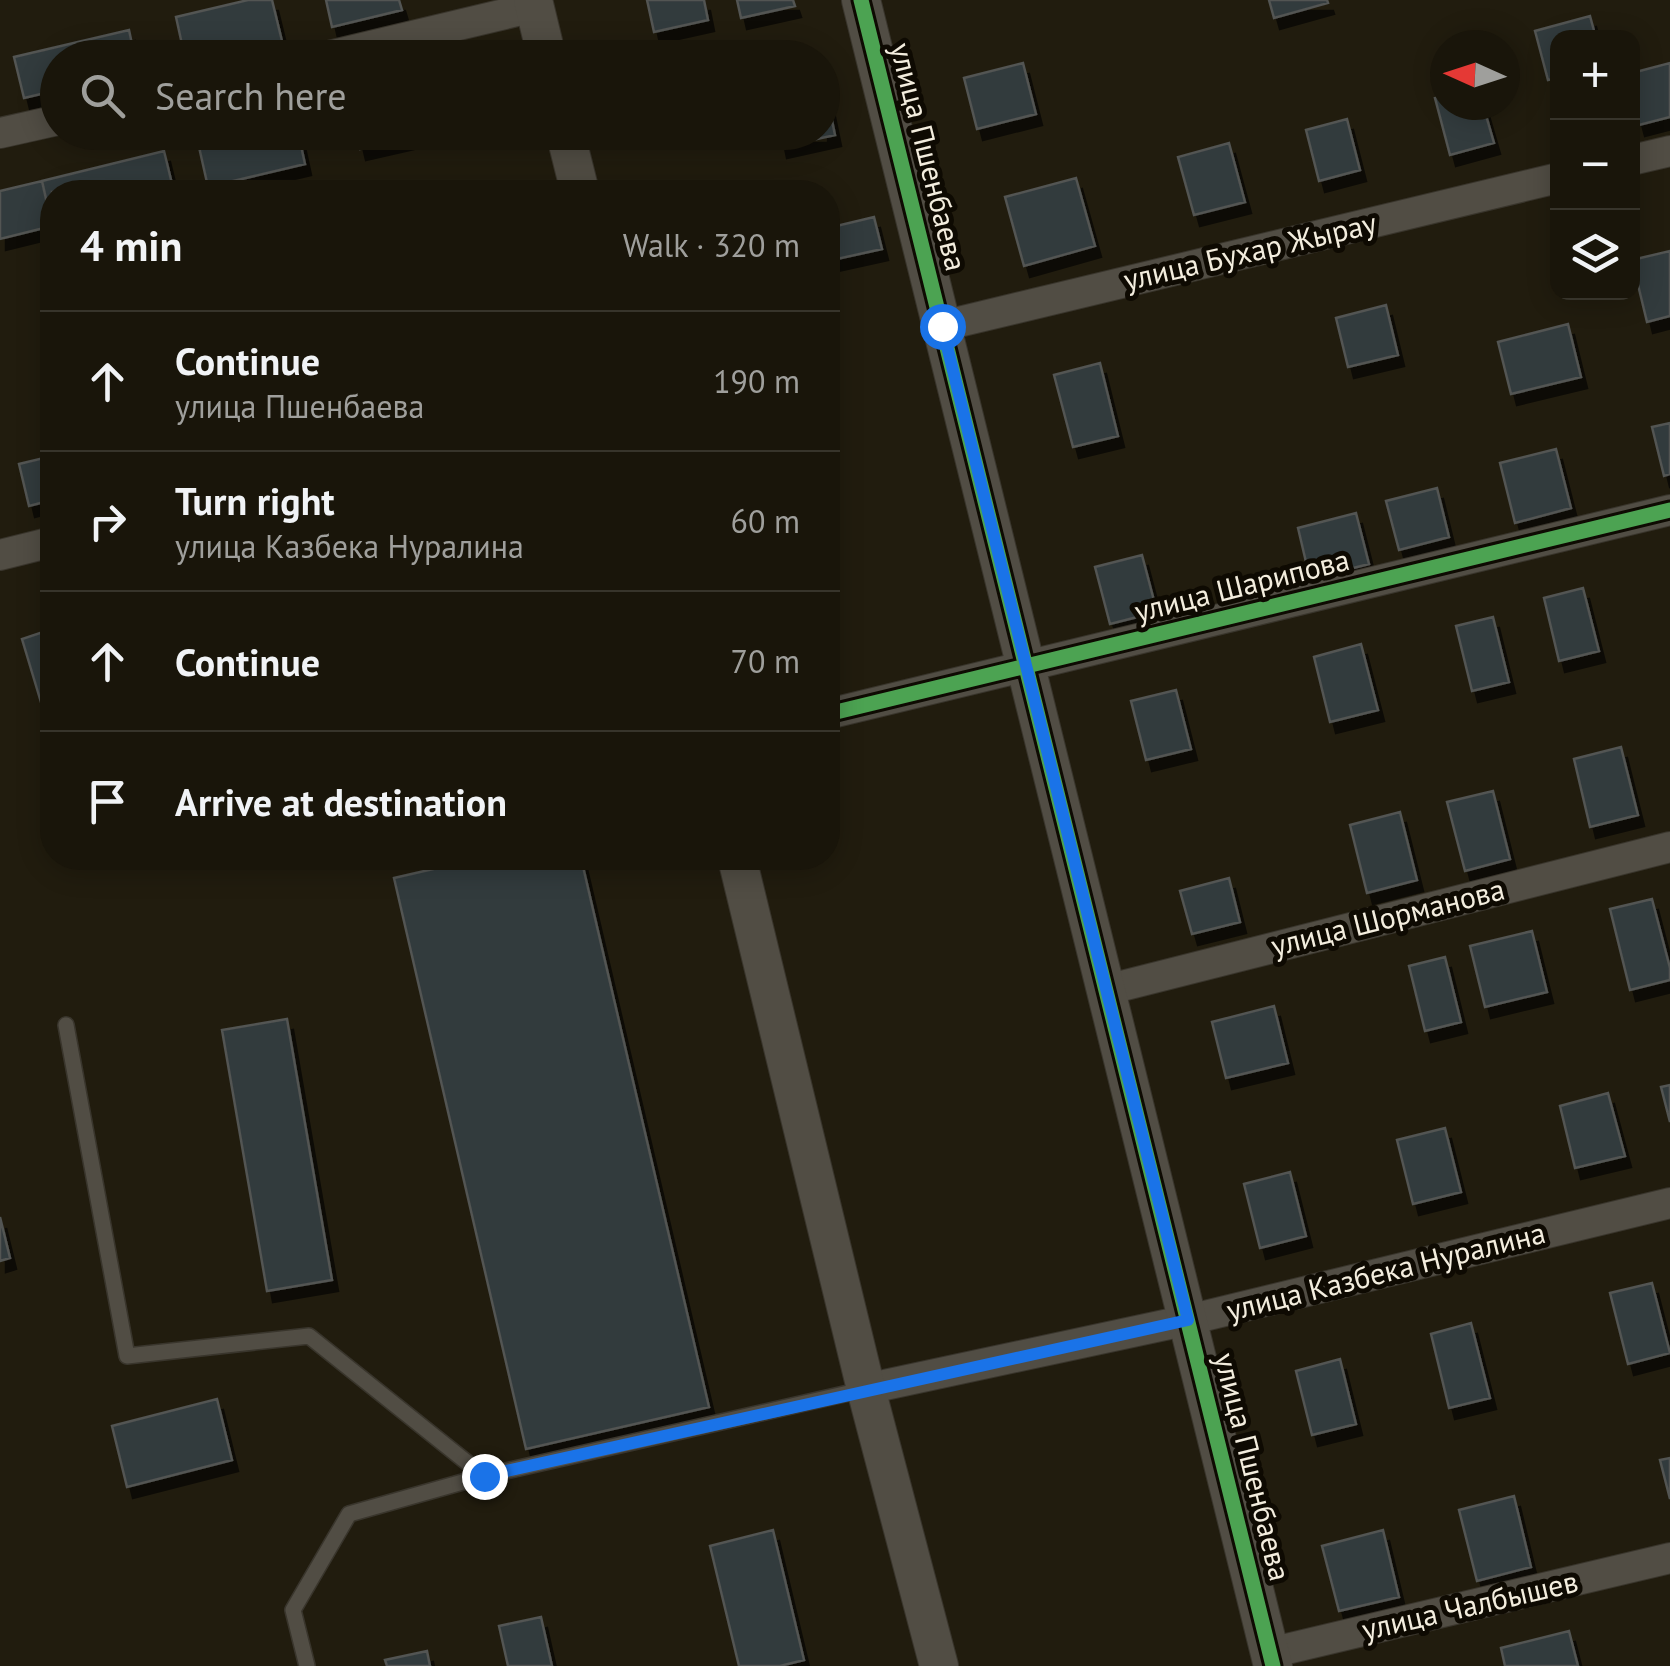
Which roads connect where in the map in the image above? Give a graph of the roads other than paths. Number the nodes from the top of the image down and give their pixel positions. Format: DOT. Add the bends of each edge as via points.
graph roads {
  1 [pos="861,0"];
  2 [pos="534,3"];
  3 [pos="390,40"];
  4 [pos="543,40"];
  5 [pos="40,124"];
  6 [pos="0,133"];
  7 [pos="570,150"];
  8 [pos="1670,151"];
  9 [pos="1640,158"];
  10 [pos="577,180"];
  11 [pos="1550,180"];
  12 [pos="942,326"];
  13 [pos="1670,510"];
  14 [pos="40,545"];
  15 [pos="0,555"];
  16 [pos="1026,667"];
  17 [pos="840,711"];
  18 [pos="1670,847"];
  19 [pos="739,870"];
  20 [pos="1106,990"];
  21 [pos="66,1025"];
  22 [pos="1670,1203"];
  23 [pos="1188,1320"];
  24 [pos="866,1390"];
  25 [pos="484,1476"];
  26 [pos="1670,1558"];
  27 [pos="1272,1660"];
  28 [pos="307,1666"];
  29 [pos="939,1666"];
  1 -- 12 [label="street, улица Пшенбаева"];
  2 -- 3 [label="street"];
  2 -- 4 [label="street"];
  5 -- 6 [label="street"];
  7 -- 10 [label="street"];
  8 -- 9 [label="street"];
  11 -- 12 [label="street, улица Бухар Жырау"];
  12 -- 16 [label="street, улица Пшенбаева"];
  13 -- 16 [label="street, улица Шарипова"];
  14 -- 15 [label="street"];
  16 -- 17 [label="street, улица Шарипова"];
  16 -- 20 [label="street, улица Пшенбаева"];
  18 -- 20 [label="street, улица Шорманова"];
  19 -- 24 [label="street"];
  20 -- 23 [label="street, улица Пшенбаева"];
  21 -- 25 [label="lane" via="127,1356 309,1336"];
  22 -- 23 [label="street, улица Казбека Нуралина"];
  23 -- 24 [label="street, улица Казбека Нуралина"];
  23 -- 27 [label="street, улица Пшенбаева"];
  24 -- 25 [label="lane"];
  24 -- 29 [label="street"];
  25 -- 28 [label="lane" via="350,1514 292,1610"];
  26 -- 27 [label="street, улица Чалбышев"];
}
